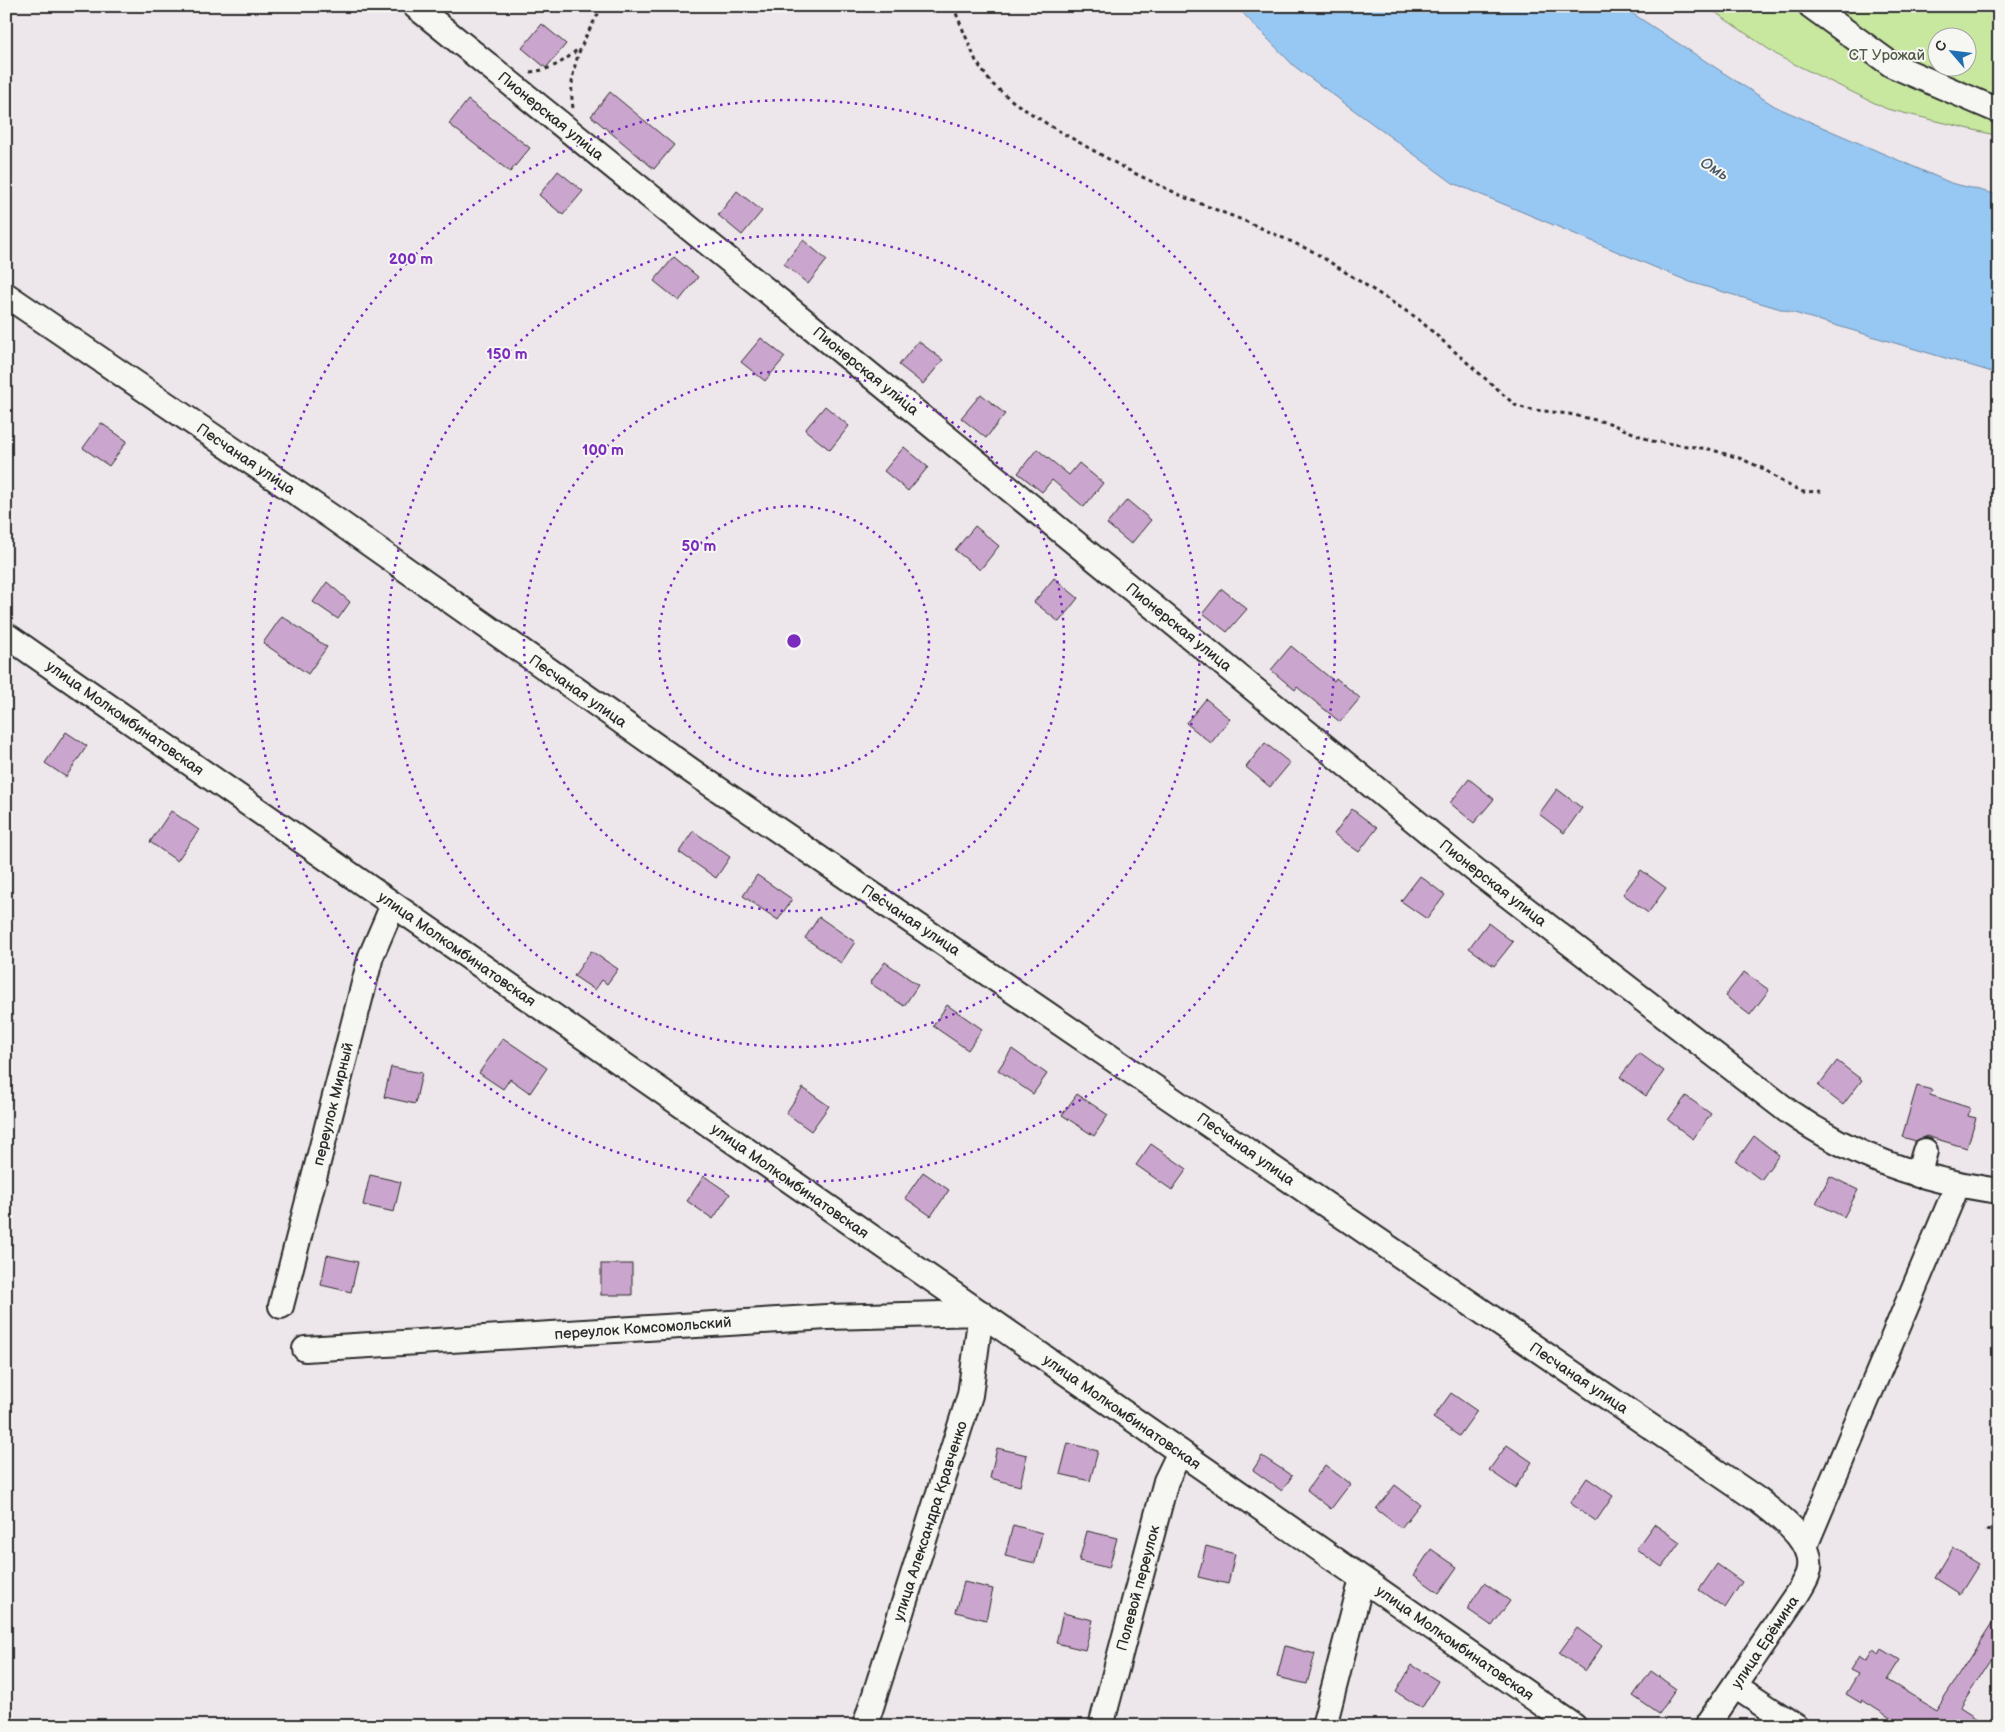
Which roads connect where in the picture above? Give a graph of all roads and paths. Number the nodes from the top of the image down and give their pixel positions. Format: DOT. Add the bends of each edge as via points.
graph roads {
  1 [pos="415,6"];
  2 [pos="603,6"];
  3 [pos="953,6"];
  4 [pos="1811,6"];
  5 [pos="580,48"];
  6 [pos="503,76"];
  7 [pos="1999,111"];
  8 [pos="576,136"];
  9 [pos="6,295"];
  10 [pos="1825,491"];
  11 [pos="6,635"];
  12 [pos="393,905"];
  13 [pos="1925,1151"];
  14 [pos="1918,1175"];
  15 [pos="1978,1188"];
  16 [pos="281,1306"];
  17 [pos="981,1314"];
  18 [pos="305,1349"];
  19 [pos="1180,1452"];
  20 [pos="1986,1530"];
  21 [pos="1999,1533"];
  22 [pos="1807,1549"];
  23 [pos="1362,1579"];
  24 [pos="1735,1686"];
  25 [pos="865,1726"];
  26 [pos="1101,1726"];
  27 [pos="1324,1726"];
  28 [pos="1574,1726"];
  29 [pos="1707,1726"];
  30 [pos="1795,1726"];
  1 -- 6 [label="street, Пионерская улица"];
  2 -- 5 [label="path"];
  3 -- 10 [label="path" via="976,61 991,83 1015,103 1126,170 1314,252 1417,318 1515,405 1609,423 1652,441 1709,449 1762,468 1803,492"];
  4 -- 7 [label="street" via="1892,65"];
  5 -- 6 [label="path" via="563,63 544,71"];
  5 -- 8 [label="path" via="572,74"];
  6 -- 8 [label="street, Пионерская улица"];
  8 -- 14 [label="street, Пионерская улица" via="1475,870 1789,1112 1840,1144"];
  9 -- 22 [label="street, Песчаная улица" via="333,518 701,777 1758,1500 1780,1518"];
  11 -- 12 [label="street, улица Молкомбинатовская"];
  12 -- 16 [label="street, переулок Мирный" via="371,956"];
  12 -- 17 [label="street, улица Молкомбинатовская"];
  13 -- 14 [label="street"];
  14 -- 15 [label="street, Пионерская улица"];
  15 -- 22 [label="street, улица Ерёмина"];
  17 -- 18 [label="street, переулок Комсомольский" via="828,1317"];
  17 -- 19 [label="street, улица Молкомбинатовская"];
  17 -- 25 [label="street, улица Александра Кравченко" via="970,1395"];
  19 -- 23 [label="street, улица Молкомбинатовская"];
  19 -- 26 [label="street, Полевой переулок" via="1166,1481"];
  20 -- 21 [label="path"];
  22 -- 24 [label="street, улица Ерёмина" via="1808,1572 1798,1594"];
  23 -- 27 [label="street"];
  23 -- 28 [label="street, улица Молкомбинатовская"];
  24 -- 29 [label="street, улица Ерёмина"];
  24 -- 30 [label="street"];
}
